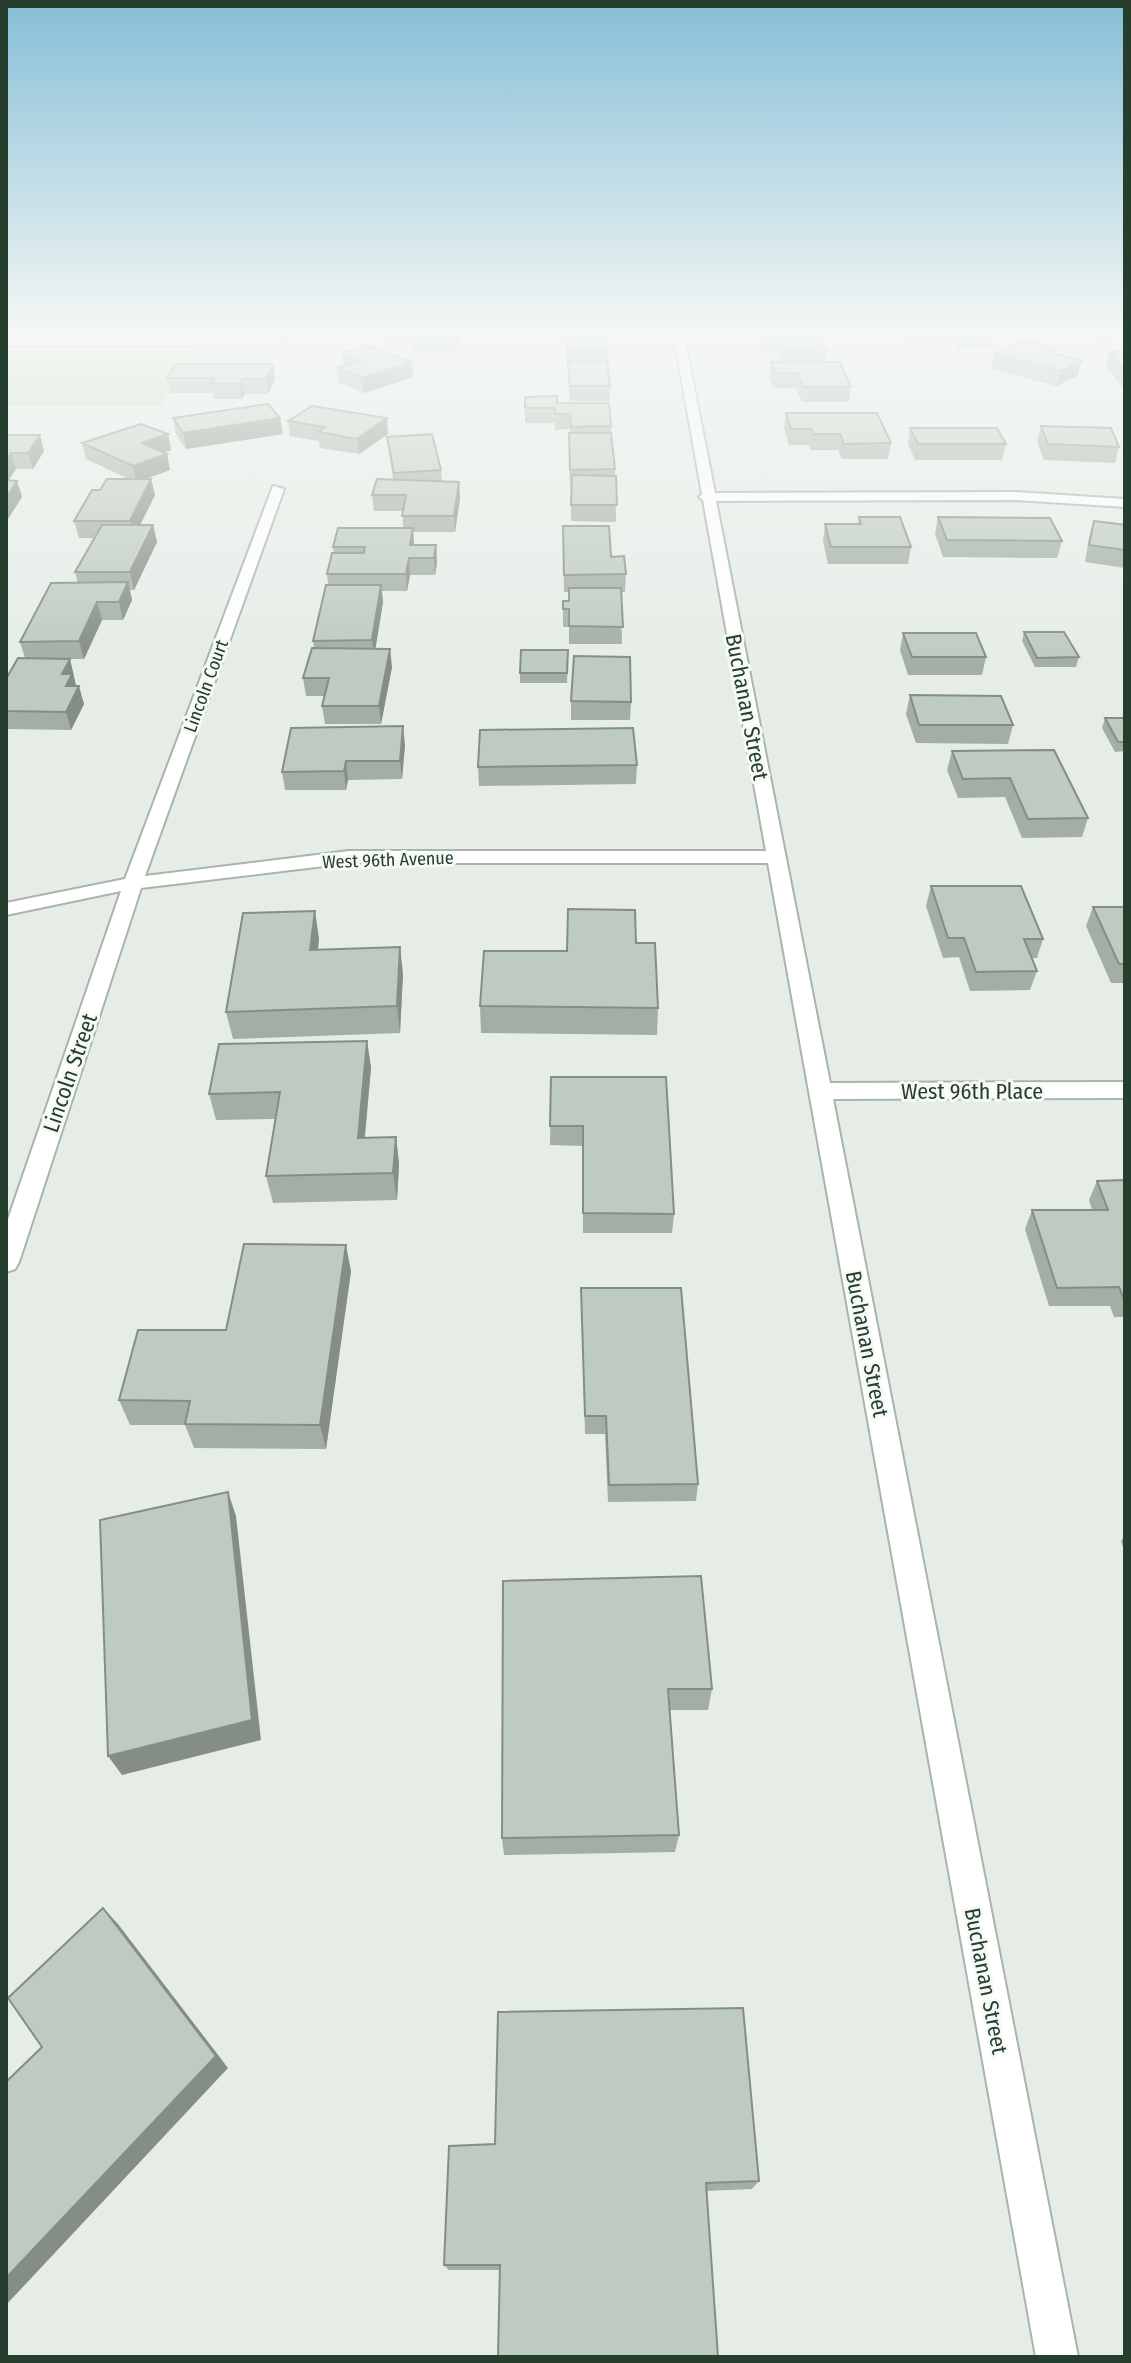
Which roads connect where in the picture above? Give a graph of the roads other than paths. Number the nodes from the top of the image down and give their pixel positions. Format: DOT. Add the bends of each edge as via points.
graph roads {
  1 [pos="697,441"];
  2 [pos="278,489"];
  3 [pos="706,497"];
  4 [pos="1125,503"];
  5 [pos="774,857"];
  6 [pos="133,883"];
  7 [pos="6,909"];
  8 [pos="1125,1090"];
  9 [pos="819,1091"];
  10 [pos="6,1262"];
  11 [pos="1057,2357"];
  1 -- 3 [label="street, Buchanan Street"];
  2 -- 6 [label="street, Lincoln Court"];
  3 -- 4 [label="street" via="1016,496"];
  3 -- 5 [label="street, Buchanan Street"];
  5 -- 6 [label="street, West 96th Avenue" via="349,857"];
  5 -- 9 [label="street, Buchanan Street"];
  6 -- 7 [label="street, West 96th Avenue"];
  6 -- 10 [label="street, Lincoln Street"];
  8 -- 9 [label="street, West 96th Place"];
  9 -- 11 [label="street, Buchanan Street"];
}
